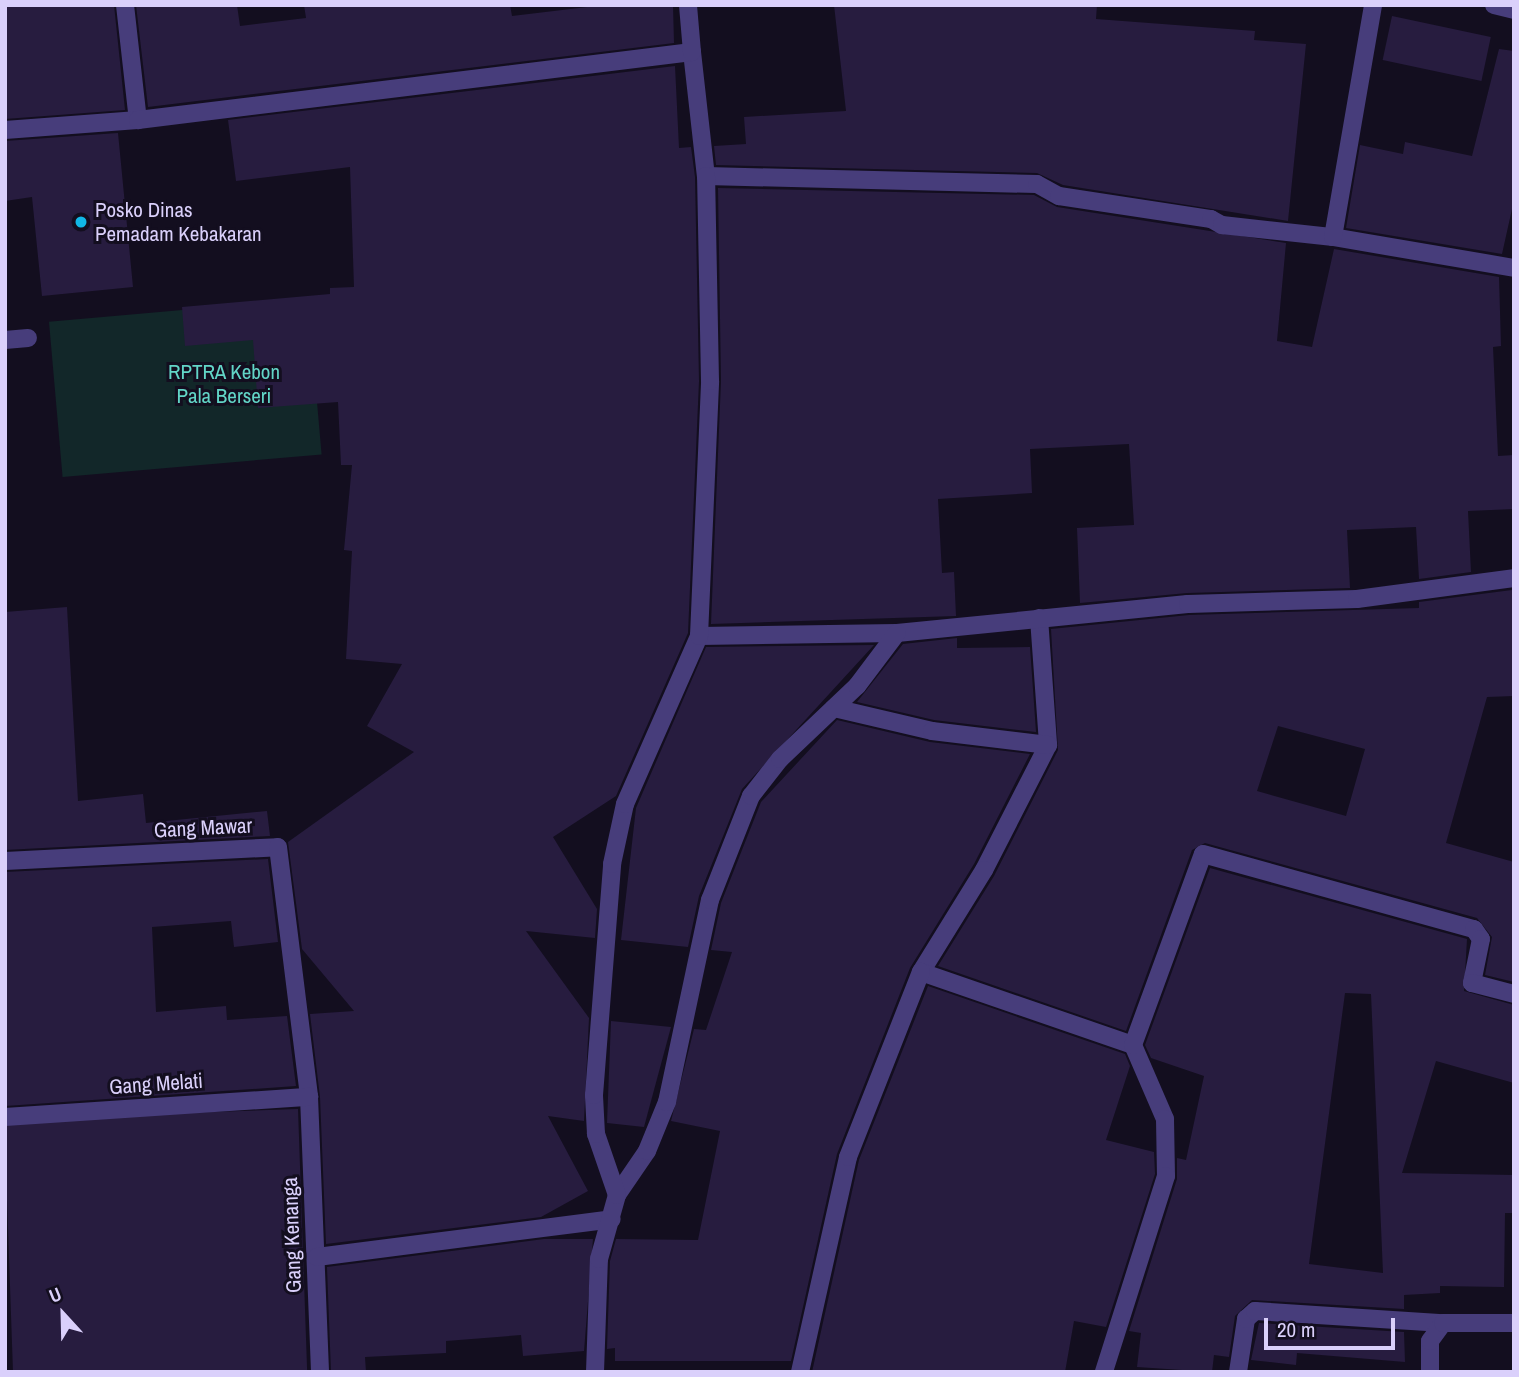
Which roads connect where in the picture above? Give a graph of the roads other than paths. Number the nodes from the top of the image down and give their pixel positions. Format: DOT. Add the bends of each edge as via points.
graph roads {
  1 [pos="125,5"];
  2 [pos="688,5"];
  3 [pos="1373,5"];
  4 [pos="1494,5"];
  5 [pos="1514,10"];
  6 [pos="692,52"];
  7 [pos="138,120"];
  8 [pos="5,130"];
  9 [pos="706,176"];
  10 [pos="1333,237"];
  11 [pos="1514,268"];
  12 [pos="28,338"];
  13 [pos="5,340"];
  14 [pos="1514,578"];
  15 [pos="1039,618"];
  16 [pos="897,633"];
  17 [pos="699,636"];
  18 [pos="834,708"];
  19 [pos="1048,745"];
  20 [pos="5,861"];
  21 [pos="921,972"];
  22 [pos="1514,994"];
  23 [pos="1133,1045"];
  24 [pos="309,1097"];
  25 [pos="5,1117"];
  26 [pos="617,1195"];
  27 [pos="612,1219"];
  28 [pos="317,1257"];
  29 [pos="1443,1323"];
  30 [pos="1514,1323"];
  31 [pos="320,1372"];
  32 [pos="595,1372"];
  33 [pos="800,1372"];
  34 [pos="1104,1372"];
  35 [pos="1238,1372"];
  36 [pos="1430,1372"];
  1 -- 7 [label="street"];
  2 -- 6 [label="street"];
  3 -- 10 [label="street"];
  4 -- 5 [label="street"];
  6 -- 7 [label="street"];
  6 -- 9 [label="street"];
  7 -- 8 [label="street"];
  9 -- 10 [label="street" via="1037,184 1059,196 1211,219 1222,225"];
  9 -- 17 [label="street" via="710,381"];
  10 -- 11 [label="street"];
  12 -- 13 [label="street"];
  14 -- 15 [label="street" via="1357,599 1188,604"];
  15 -- 16 [label="street"];
  15 -- 19 [label="street"];
  16 -- 17 [label="street"];
  16 -- 18 [label="street"];
  17 -- 26 [label="street" via="625,804 612,864 594,1095 596,1134"];
  18 -- 19 [label="street" via="932,731"];
  18 -- 26 [label="street" via="780,759 735,828 710,900 667,1102 647,1151"];
  19 -- 21 [label="street" via="984,870"];
  20 -- 24 [label="street, Gang Mawar" via="278,847"];
  21 -- 23 [label="street"];
  21 -- 33 [label="street" via="848,1157"];
  22 -- 23 [label="street" via="1472,983 1481,939 1474,929 1203,854"];
  23 -- 34 [label="street" via="1165,1119 1166,1177"];
  24 -- 25 [label="street, Gang Melati"];
  24 -- 28 [label="street, Gang Kenanga"];
  26 -- 27 [label="street"];
  27 -- 28 [label="street"];
  27 -- 32 [label="street" via="599,1259"];
  28 -- 31 [label="street, Gang Kenanga"];
  29 -- 30 [label="street"];
  29 -- 35 [label="street" via="1255,1311 1246,1319"];
  29 -- 36 [label="street" via="1430,1341"];
}
